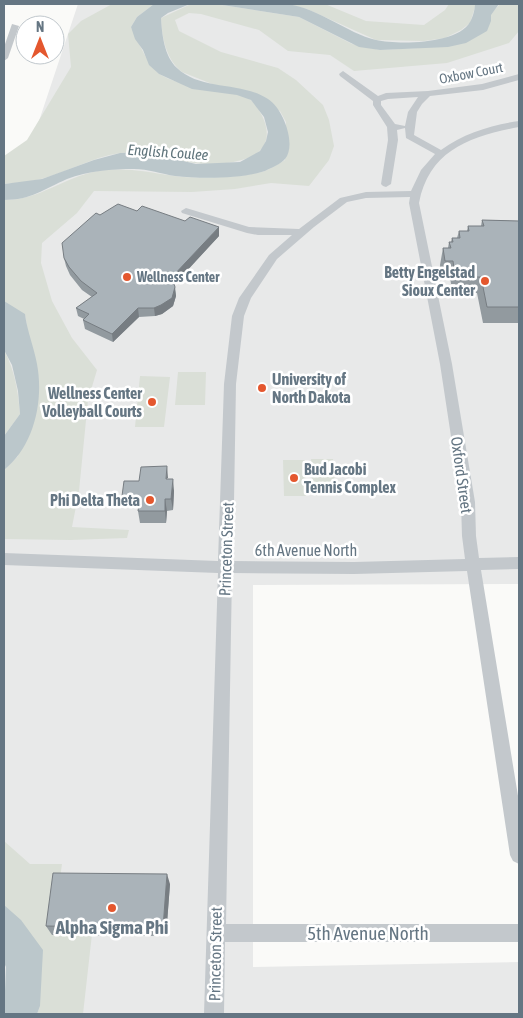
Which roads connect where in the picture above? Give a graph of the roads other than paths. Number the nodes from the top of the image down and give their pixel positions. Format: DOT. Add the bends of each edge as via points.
graph roads {
  1 [pos="15,26"];
  2 [pos="4,58"];
  3 [pos="342,74"];
  4 [pos="519,77"];
  5 [pos="428,94"];
  6 [pos="377,100"];
  7 [pos="519,124"];
  8 [pos="410,126"];
  9 [pos="392,127"];
  10 [pos="446,151"];
  11 [pos="386,184"];
  12 [pos="415,194"];
  13 [pos="186,211"];
  14 [pos="301,232"];
  15 [pos="4,559"];
  16 [pos="519,563"];
  17 [pos="473,564"];
  18 [pos="226,567"];
  19 [pos="519,855"];
  20 [pos="216,933"];
  21 [pos="519,934"];
  22 [pos="214,1014"];
  1 -- 2 [label="street"];
  3 -- 6 [label="street"];
  4 -- 5 [label="street, Oxbow Court" via="483,87"];
  5 -- 6 [label="street, Oxbow Court" via="386,96"];
  5 -- 8 [label="street, Oxbow Court" via="413,110"];
  6 -- 9 [label="street"];
  7 -- 10 [label="street, Oxford Street" via="485,131 460,141"];
  8 -- 9 [label="street"];
  8 -- 10 [label="street" via="408,133 411,137"];
  9 -- 11 [label="street"];
  10 -- 12 [label="street, Oxford Street" via="426,169"];
  12 -- 14 [label="street, Princeton Street" via="366,195 344,200"];
  12 -- 17 [label="street, Oxford Street" via="415,212 446,364 468,502"];
  13 -- 14 [label="street" via="246,230"];
  14 -- 18 [label="street, Princeton Street" via="264,268 238,316 230,384"];
  15 -- 18 [label="street, 6th Avenue North"];
  16 -- 17 [label="street, 6th Avenue North"];
  17 -- 18 [label="street, 6th Avenue North" via="354,568"];
  17 -- 19 [label="street, Oxford Street"];
  18 -- 20 [label="street, Princeton Street"];
  20 -- 21 [label="street, 5th Avenue North"];
  20 -- 22 [label="street, Princeton Street"];
}
